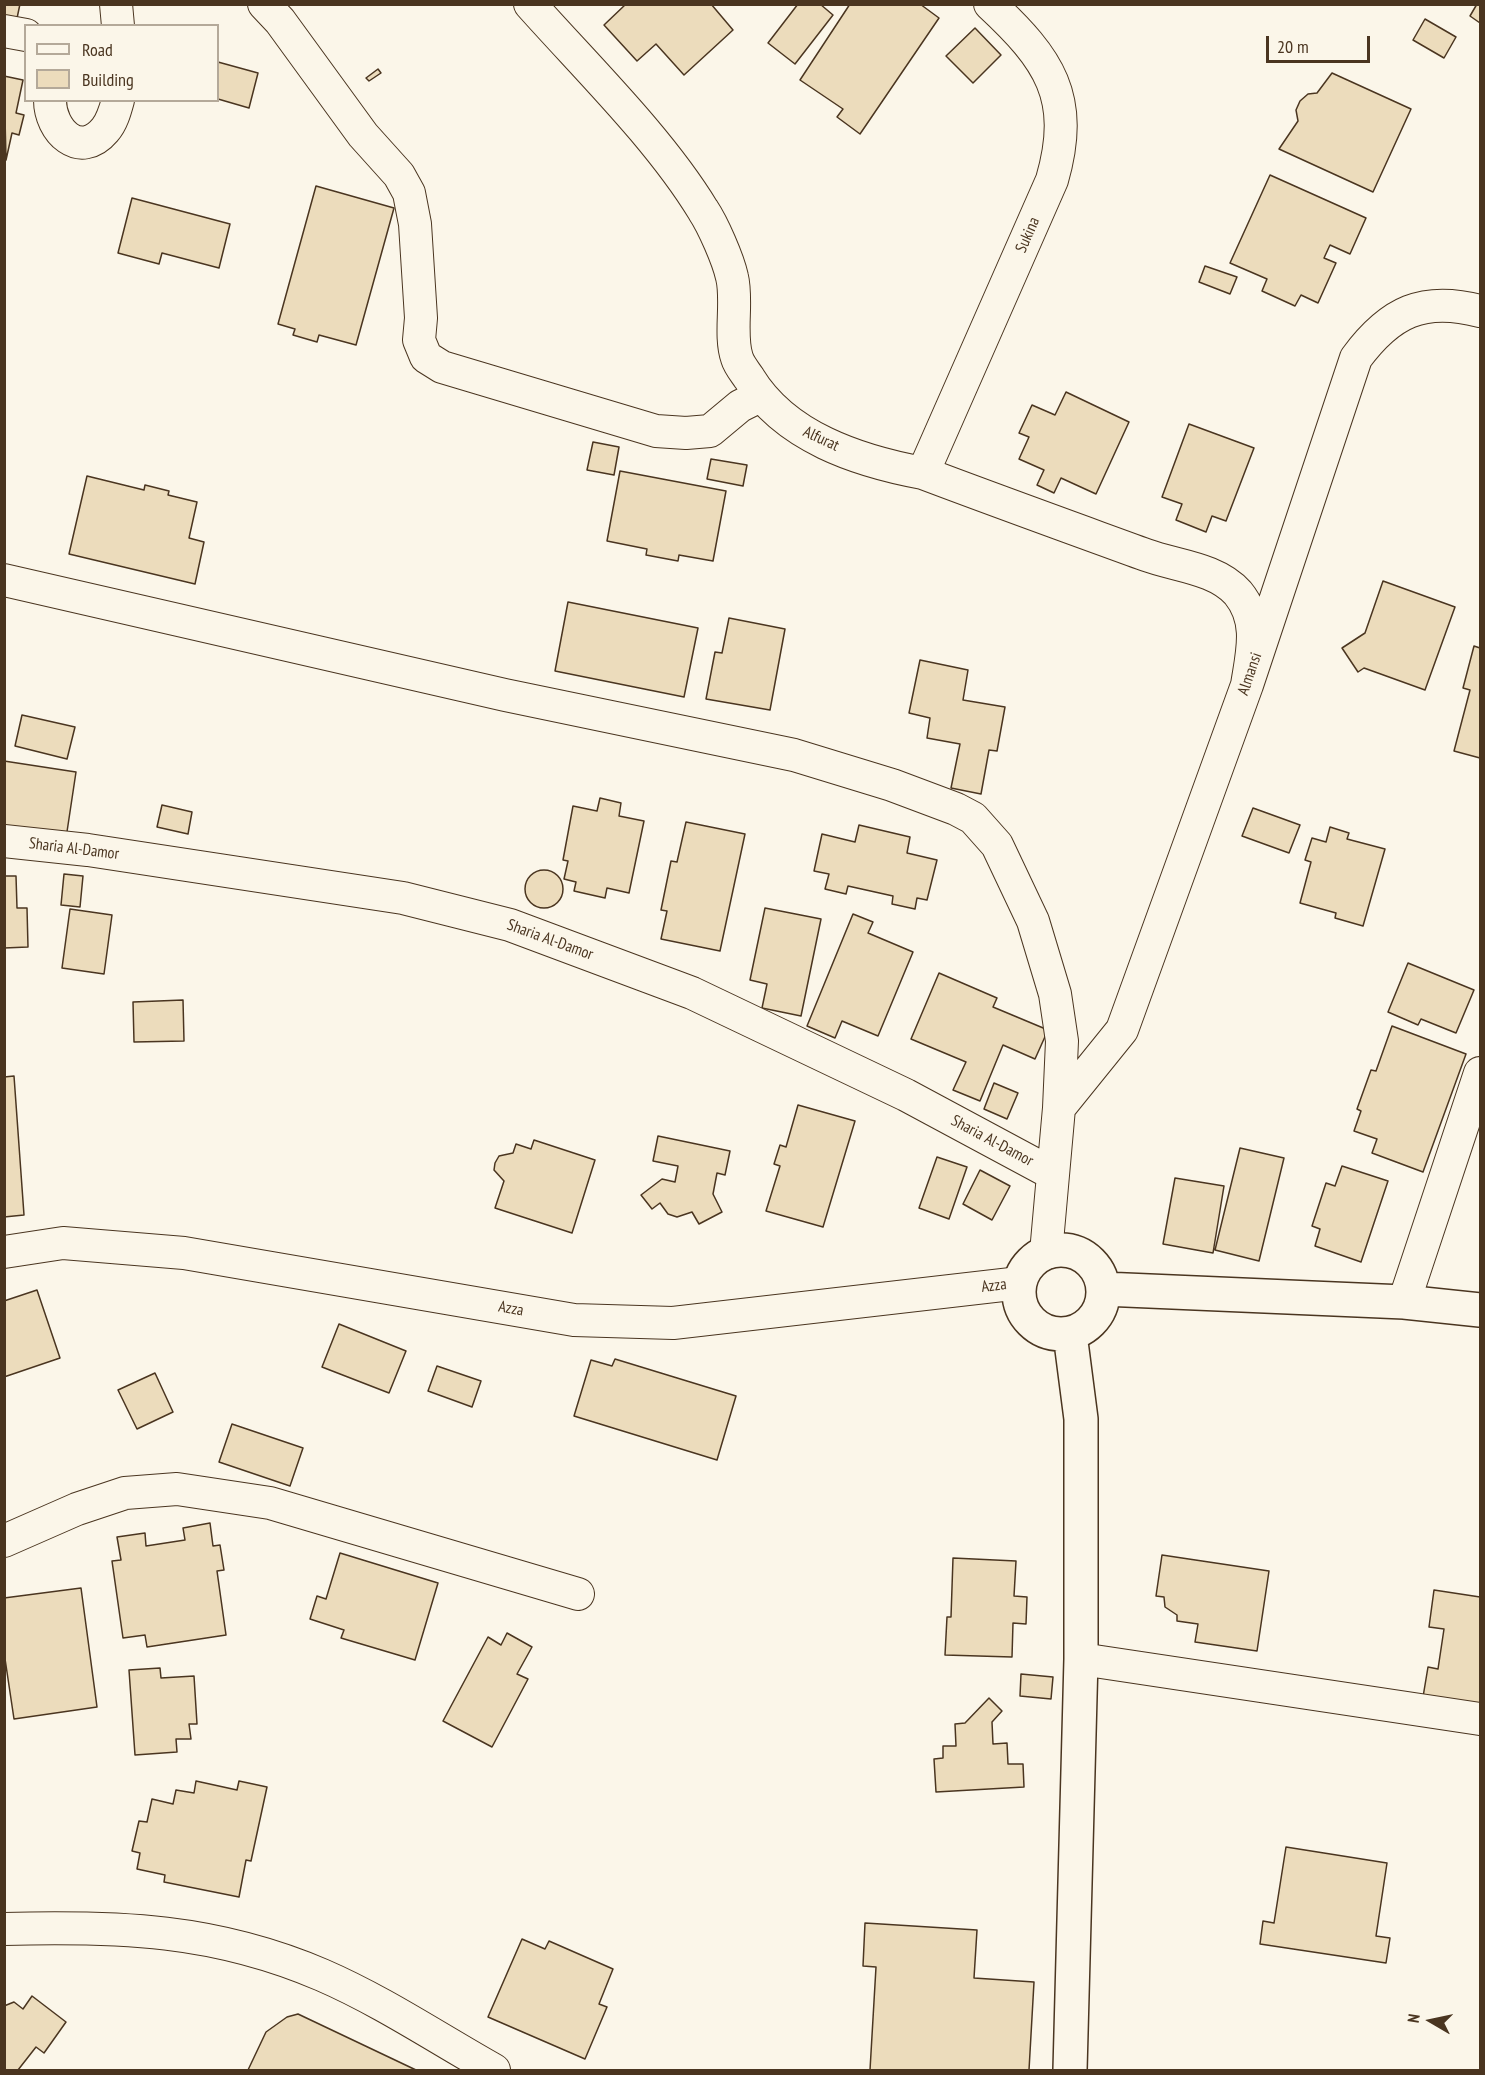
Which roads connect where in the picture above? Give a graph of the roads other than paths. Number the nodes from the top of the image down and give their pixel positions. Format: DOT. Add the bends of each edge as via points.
graph roads {
  1 [pos="116,4"];
  2 [pos="264,4"];
  3 [pos="530,4"];
  4 [pos="990,4"];
  5 [pos="118,24"];
  6 [pos="4,32"];
  7 [pos="24,35"];
  8 [pos="50,102"];
  9 [pos="117,102"];
  10 [pos="1480,311"];
  11 [pos="760,396"];
  12 [pos="923,473"];
  13 [pos="4,580"];
  14 [pos="1247,685"];
  15 [pos="4,841"];
  16 [pos="1480,1072"];
  17 [pos="1059,1108"];
  18 [pos="1053,1174"];
  19 [pos="4,1252"];
  20 [pos="1046,1253"];
  21 [pos="1020,1283"];
  22 [pos="1103,1289"];
  23 [pos="1404,1302"];
  24 [pos="1480,1310"];
  25 [pos="1070,1334"];
  26 [pos="4,1541"];
  27 [pos="578,1594"];
  28 [pos="1081,1659"];
  29 [pos="1480,1719"];
  30 [pos="4,1929"];
  31 [pos="494,2070"];
  32 [pos="1070,2070"];
  1 -- 5 [label="street"];
  2 -- 11 [label="street" via="363,135 399,175 409,193 415,224 421,318 418,334 420,346 431,361 442,368 656,431 710,431 740,406"];
  3 -- 11 [label="street, Alfurat" via="662,153 704,211 732,276 737,358"];
  4 -- 12 [label="street, Sukina" via="1045,63 1060,109 1059,157 1053,180"];
  6 -- 7 [label="street"];
  8 -- 9 [label="street" via="58,130 71,140 82,141 106,130"];
  10 -- 14 [label="street, Almansi" via="1459,305 1421,306 1392,319 1373,335 1356,358"];
  11 -- 12 [label="street, Alfurat" via="798,429 838,448"];
  12 -- 14 [label="street, Alfurat" via="1219,578 1238,593 1253,624"];
  13 -- 17 [label="street" via="505,695 794,755 956,809 986,830 998,845 1033,921 1055,994 1062,1041"];
  14 -- 17 [label="street, Almansi" via="1122,1030"];
  15 -- 18 [label="street, Sharia Al-Damor" via="403,898 510,925 693,993 906,1095"];
  16 -- 23 [label="street"];
  17 -- 18 [label="street"];
  18 -- 20 [label="street"];
  19 -- 21 [label="street, Azza" via="63,1243 184,1253 574,1320 673,1323"];
  20 -- 21 [label="street" via="1025,1270"];
  20 -- 22 [label="street" via="1066,1251 1085,1258 1096,1267"];
  21 -- 25 [label="street" via="1019,1297 1031,1322 1042,1331"];
  22 -- 23 [label="street"];
  22 -- 25 [label="street" via="1101,1307 1094,1320"];
  23 -- 24 [label="street"];
  25 -- 28 [label="street" via="1081,1419"];
  26 -- 27 [label="street" via="125,1492 177,1489 270,1503"];
  28 -- 29 [label="street"];
  28 -- 32 [label="street"];
  30 -- 31 [label="street" via="134,1928 230,1944 323,1975"];
}
